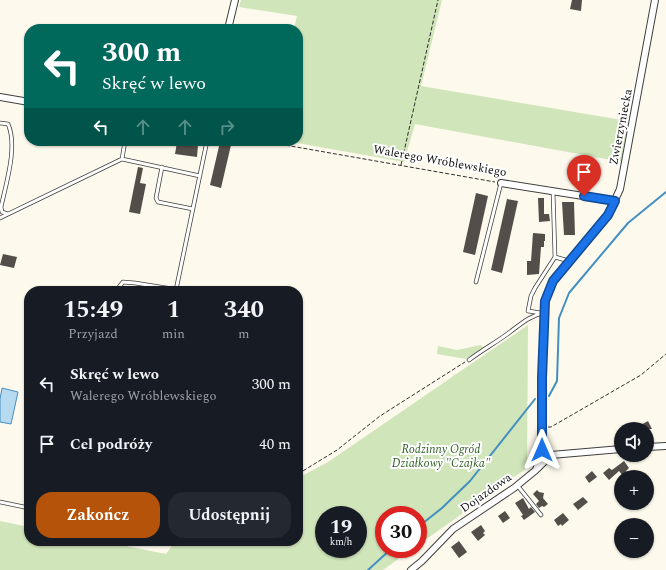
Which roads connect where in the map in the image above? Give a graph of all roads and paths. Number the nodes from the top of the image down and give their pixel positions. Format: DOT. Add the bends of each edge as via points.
graph roads {
  1 [pos="235,0"];
  2 [pos="438,0"];
  3 [pos="656,0"];
  4 [pos="229,24"];
  5 [pos="0,97"];
  6 [pos="24,101"];
  7 [pos="0,122"];
  8 [pos="123,146"];
  9 [pos="206,146"];
  10 [pos="291,146"];
  11 [pos="122,159"];
  12 [pos="401,165"];
  13 [pos="162,167"];
  14 [pos="200,176"];
  15 [pos="501,183"];
  16 [pos="553,191"];
  17 [pos="615,201"];
  18 [pos="193,208"];
  19 [pos="8,214"];
  20 [pos="0,218"];
  21 [pos="555,257"];
  22 [pos="569,261"];
  23 [pos="476,282"];
  24 [pos="120,286"];
  25 [pos="153,286"];
  26 [pos="177,286"];
  27 [pos="545,313"];
  28 [pos="666,354"];
  29 [pos="469,360"];
  30 [pos="542,428"];
  31 [pos="666,446"];
  32 [pos="654,447"];
  33 [pos="542,450"];
  34 [pos="614,450"];
  35 [pos="551,455"];
  36 [pos="536,470"];
  37 [pos="303,471"];
  38 [pos="517,485"];
  39 [pos="0,502"];
  40 [pos="24,507"];
  41 [pos="540,515"];
  42 [pos="411,570"];
  1 -- 4 [label="street"];
  2 -- 12 [label="path"];
  3 -- 17 [label="street, Zwierzyniecka" via="625,168"];
  5 -- 6 [label="street"];
  7 -- 19 [label="lane" via="8,124 11,132 12,149 1,207 2,212"];
  8 -- 11 [label="lane"];
  9 -- 14 [label="lane"];
  10 -- 12 [label="path, Walerego Wróblewskiego"];
  11 -- 13 [label="lane"];
  11 -- 19 [label="lane"];
  12 -- 15 [label="path, Walerego Wróblewskiego"];
  13 -- 14 [label="lane"];
  13 -- 18 [label="lane" via="156,198 158,202"];
  14 -- 18 [label="lane"];
  15 -- 16 [label="street, Walerego Wróblewskiego"];
  15 -- 23 [label="lane"];
  16 -- 17 [label="street, Walerego Wróblewskiego"];
  16 -- 21 [label="lane"];
  17 -- 22 [label="street, Zwierzyniecka" via="608,215"];
  18 -- 26 [label="lane"];
  19 -- 20 [label="lane"];
  21 -- 22 [label="lane"];
  21 -- 27 [label="lane" via="535,288 528,311"];
  22 -- 27 [label="street, Zwierzyniecka" via="553,281 545,301"];
  24 -- 25 [label="lane" via="123,282"];
  27 -- 29 [label="lane" via="519,324"];
  27 -- 30 [label="street, Zwierzyniecka"];
  28 -- 30 [label="path" via="641,376 552,427"];
  29 -- 37 [label="path" via="380,416 331,454"];
  30 -- 33 [label="street, Zwierzyniecka"];
  31 -- 32 [label="street"];
  33 -- 35 [label="street"];
  33 -- 36 [label="street"];
  34 -- 35 [label="street"];
  35 -- 36 [label="street, Dojazdowa"];
  36 -- 38 [label="street, Dojazdowa"];
  38 -- 41 [label="lane"];
  38 -- 42 [label="street, Dojazdowa" via="453,529"];
  39 -- 40 [label="lane"];
}
